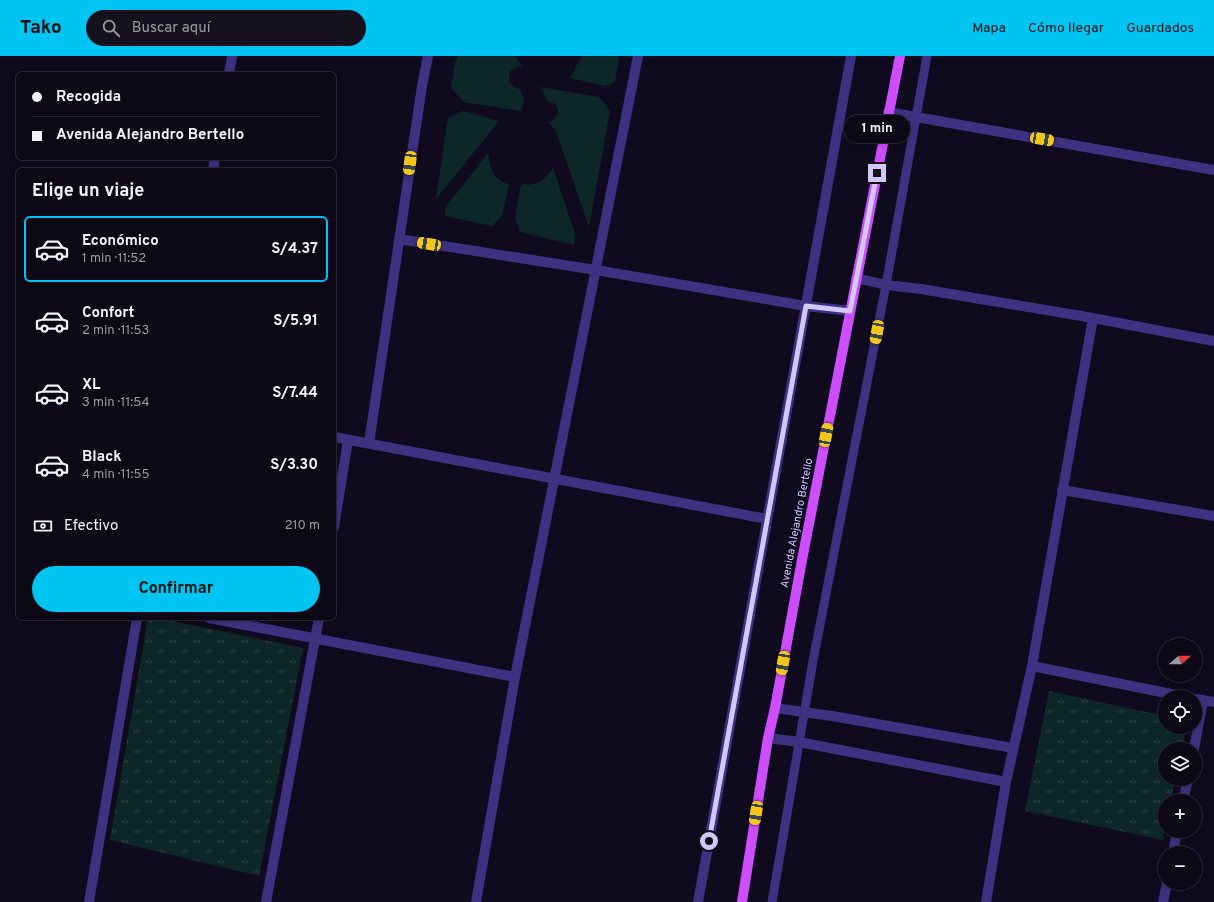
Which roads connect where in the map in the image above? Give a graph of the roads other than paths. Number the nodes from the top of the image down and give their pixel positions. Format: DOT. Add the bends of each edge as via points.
graph roads {
  1 [pos="232,56"];
  2 [pos="428,56"];
  3 [pos="638,56"];
  4 [pos="851,56"];
  5 [pos="900,56"];
  6 [pos="926,56"];
  7 [pos="229,72"];
  8 [pos="888,112"];
  9 [pos="916,117"];
  10 [pos="1214,170"];
  11 [pos="399,239"];
  12 [pos="596,270"];
  13 [pos="856,278"];
  14 [pos="886,285"];
  15 [pos="806,306"];
  16 [pos="850,311"];
  17 [pos="1092,318"];
  18 [pos="1214,340"];
  19 [pos="336,437"];
  20 [pos="348,440"];
  21 [pos="369,444"];
  22 [pos="554,478"];
  23 [pos="1062,490"];
  24 [pos="336,515"];
  25 [pos="1214,516"];
  26 [pos="767,519"];
  27 [pos="137,620"];
  28 [pos="221,620"];
  29 [pos="319,620"];
  30 [pos="316,638"];
  31 [pos="1032,666"];
  32 [pos="515,677"];
  33 [pos="1158,691"];
  34 [pos="1202,700"];
  35 [pos="1214,702"];
  36 [pos="775,708"];
  37 [pos="804,712"];
  38 [pos="768,738"];
  39 [pos="799,742"];
  40 [pos="1014,748"];
  41 [pos="1006,782"];
  42 [pos="1166,890"];
  43 [pos="89,902"];
  44 [pos="266,902"];
  45 [pos="476,902"];
  46 [pos="698,902"];
  47 [pos="742,902"];
  48 [pos="772,902"];
  49 [pos="986,902"];
  50 [pos="1163,902"];
  1 -- 7 [label="street"];
  2 -- 11 [label="street"];
  3 -- 12 [label="street"];
  4 -- 15 [label="street"];
  5 -- 8 [label="main road, Avenida Alejandro Bertello"];
  6 -- 9 [label="lane"];
  8 -- 9 [label="street"];
  8 -- 13 [label="main road, Avenida Alejandro Bertello"];
  9 -- 10 [label="street"];
  9 -- 14 [label="lane"];
  11 -- 12 [label="street"];
  11 -- 21 [label="street"];
  12 -- 15 [label="street"];
  12 -- 22 [label="street"];
  13 -- 14 [label="street"];
  13 -- 16 [label="main road, Avenida Alejandro Bertello"];
  14 -- 17 [label="street"];
  14 -- 37 [label="lane"];
  15 -- 16 [label="street"];
  15 -- 26 [label="street"];
  16 -- 36 [label="main road, Avenida Alejandro Bertello"];
  17 -- 18 [label="street"];
  17 -- 23 [label="street"];
  19 -- 20 [label="street"];
  20 -- 21 [label="street"];
  20 -- 24 [label="street"];
  21 -- 22 [label="street"];
  22 -- 26 [label="street"];
  22 -- 32 [label="street"];
  23 -- 25 [label="street"];
  23 -- 31 [label="street"];
  26 -- 46 [label="street"];
  27 -- 43 [label="street"];
  28 -- 30 [label="street"];
  29 -- 30 [label="street"];
  30 -- 32 [label="street"];
  30 -- 44 [label="street"];
  31 -- 33 [label="street"];
  31 -- 40 [label="street"];
  32 -- 45 [label="street"];
  34 -- 35 [label="street"];
  36 -- 37 [label="street"];
  36 -- 38 [label="main road, Avenida Alejandro Bertello"];
  37 -- 39 [label="lane"];
  37 -- 40 [label="street"];
  38 -- 39 [label="street"];
  38 -- 47 [label="main road, Avenida Alejandro Bertello"];
  39 -- 41 [label="street"];
  39 -- 48 [label="lane"];
  40 -- 41 [label="street"];
  41 -- 49 [label="street"];
  42 -- 50 [label="street"];
}
